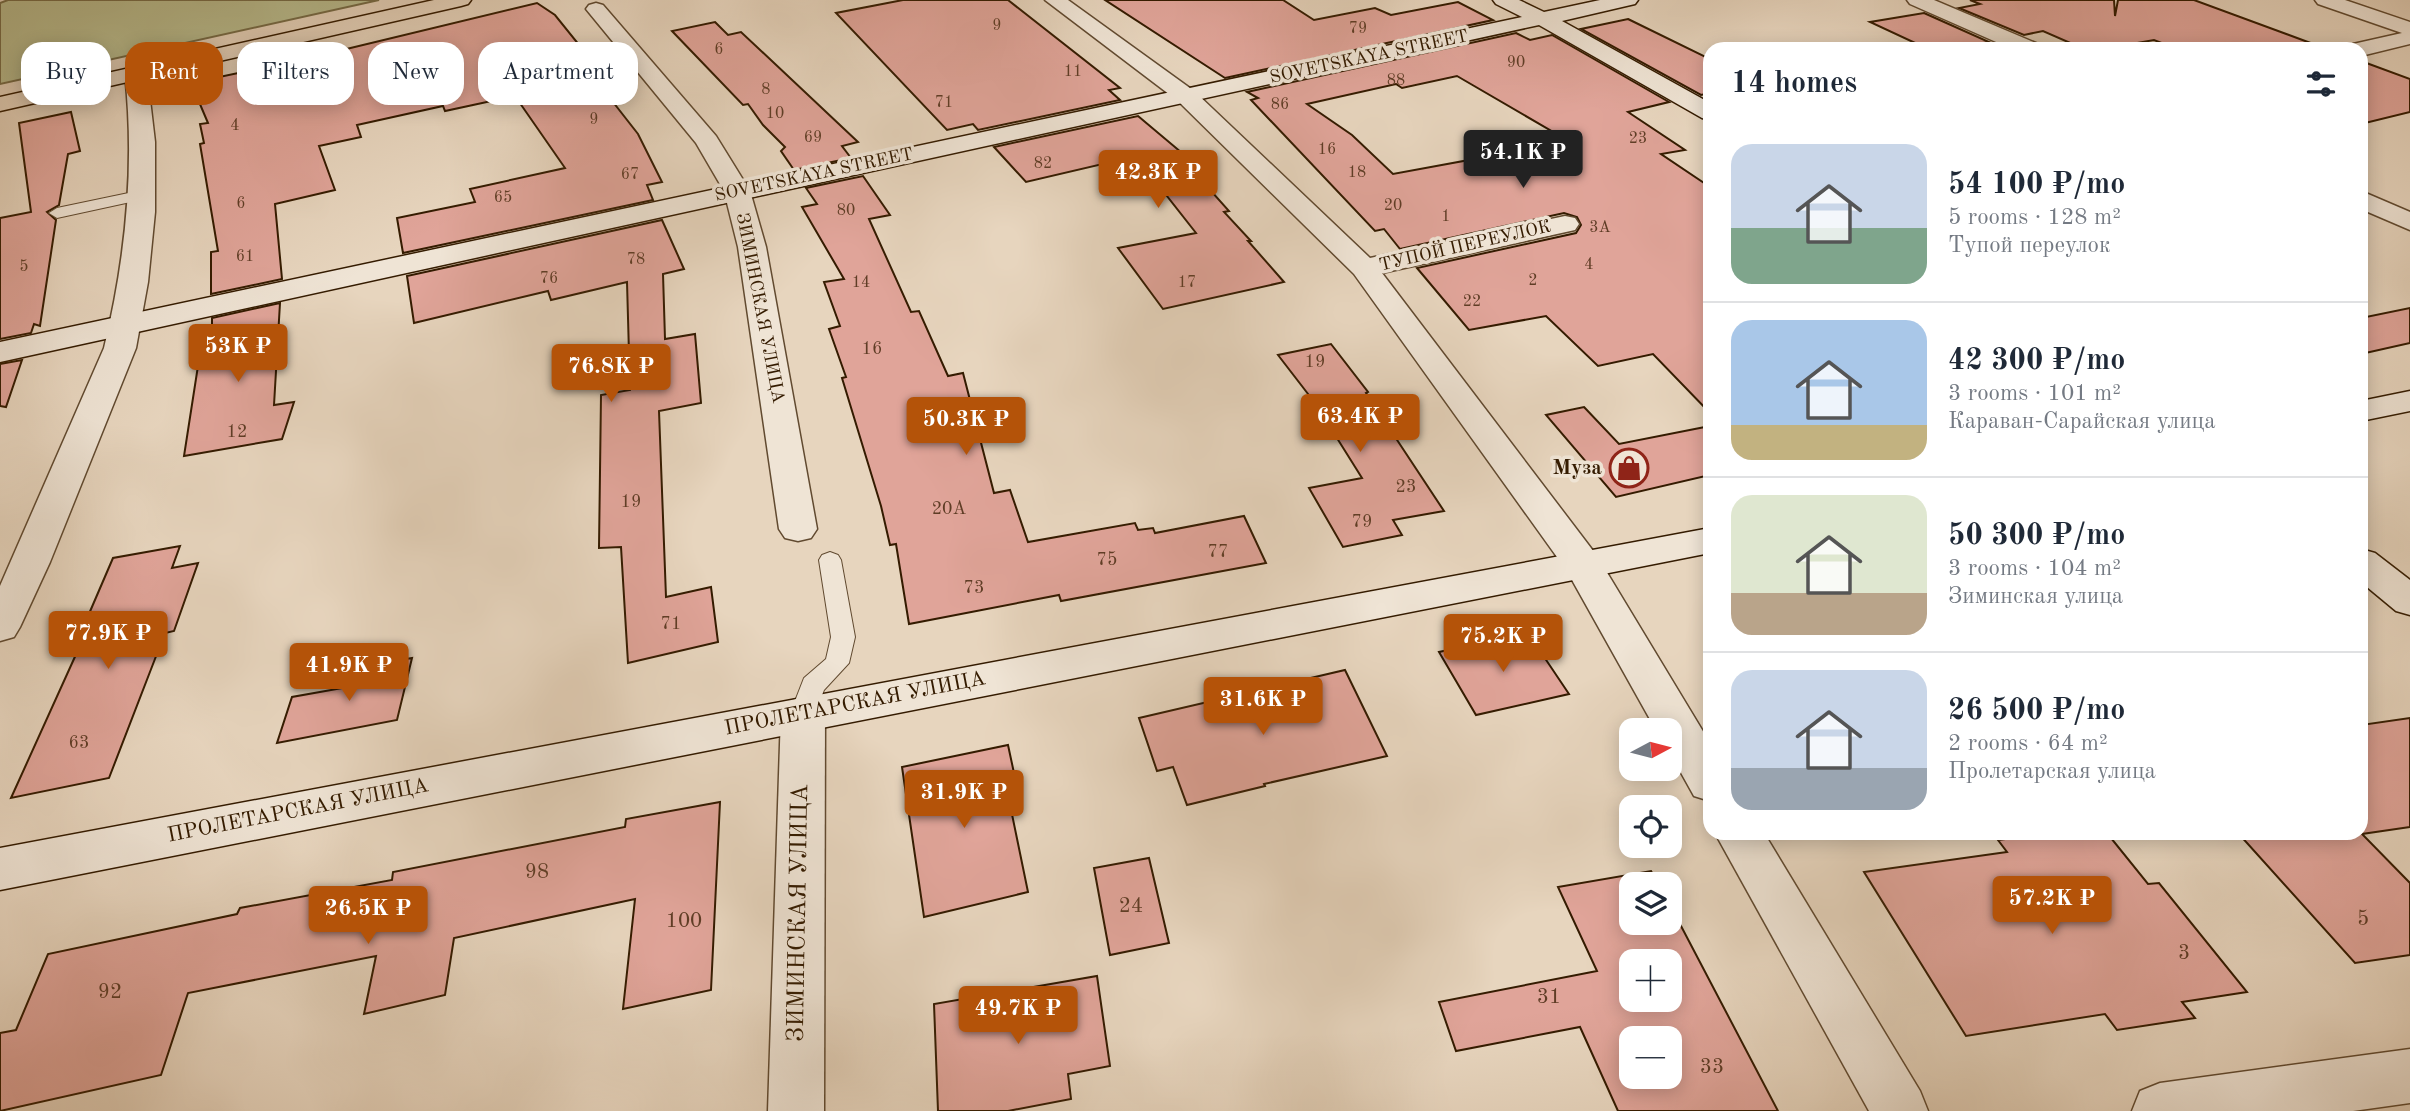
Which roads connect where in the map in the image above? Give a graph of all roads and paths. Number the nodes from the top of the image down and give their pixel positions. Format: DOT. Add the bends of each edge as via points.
graph roads {
  1 [pos="461,0"];
  2 [pos="1055,0"];
  3 [pos="1503,0"];
  4 [pos="1628,0"];
  5 [pos="1917,0"];
  6 [pos="2325,0"];
  7 [pos="596,9"];
  8 [pos="1545,20"];
  9 [pos="2410,29"];
  10 [pos="2410,38"];
  11 [pos="2014,42"];
  12 [pos="2368,47"];
  13 [pos="223,54"];
  14 [pos="125,76"];
  15 [pos="1186,96"];
  16 [pos="0,104"];
  17 [pos="141,105"];
  18 [pos="1703,109"];
  19 [pos="737,191"];
  20 [pos="143,195"];
  21 [pos="2368,202"];
  22 [pos="57,213"];
  23 [pos="2410,222"];
  24 [pos="1565,224"];
  25 [pos="1364,268"];
  26 [pos="125,325"];
  27 [pos="0,352"];
  28 [pos="2410,401"];
  29 [pos="2368,410"];
  30 [pos="799,529"];
  31 [pos="1703,541"];
  32 [pos="830,560"];
  33 [pos="1583,565"];
  34 [pos="2368,568"];
  35 [pos="2410,601"];
  36 [pos="0,627"];
  37 [pos="803,714"];
  38 [pos="1703,771"];
  39 [pos="1743,840"];
  40 [pos="0,869"];
  41 [pos="2410,1076"];
  42 [pos="796,1111"];
  43 [pos="1900,1111"];
  44 [pos="2160,1111"];
  1 -- 13 [label="main road"];
  2 -- 15 [label="street"];
  3 -- 8 [label="street"];
  4 -- 8 [label="street, SOVETSKAYA STREET"];
  5 -- 11 [label="street"];
  6 -- 9 [label="street"];
  7 -- 19 [label="street, ЗИМИНСКАЯ УЛИЦА" via="707,141"];
  8 -- 15 [label="street, SOVETSKAYA STREET"];
  8 -- 18 [label="street"];
  10 -- 12 [label="street"];
  14 -- 16 [label="main road"];
  15 -- 19 [label="street, SOVETSKAYA STREET"];
  15 -- 25 [label="street"];
  17 -- 20 [label="street"];
  19 -- 26 [label="street, SOVETSKAYA STREET"];
  19 -- 30 [label="street, ЗИМИНСКАЯ УЛИЦА" via="752,247"];
  20 -- 22 [label="lane"];
  20 -- 26 [label="street"];
  21 -- 23 [label="street"];
  24 -- 25 [label="street, ТУПОЙ ПЕРЕУЛОК"];
  25 -- 33 [label="street"];
  26 -- 27 [label="street, SOVETSKAYA STREET"];
  26 -- 36 [label="street" via="120,348 47,525"];
  28 -- 29 [label="street"];
  31 -- 33 [label="street, ПРОЛЕТАРСКАЯ УЛИЦА"];
  32 -- 37 [label="lane" via="843,637 837,663 813,685"];
  33 -- 37 [label="street, ПРОЛЕТАРСКАЯ УЛИЦА"];
  33 -- 38 [label="street"];
  34 -- 35 [label="street"];
  37 -- 40 [label="street, ПРОЛЕТАРСКАЯ УЛИЦА"];
  37 -- 42 [label="street, ЗИМИНСКАЯ УЛИЦА"];
  39 -- 43 [label="street"];
  41 -- 44 [label="street"];
}
